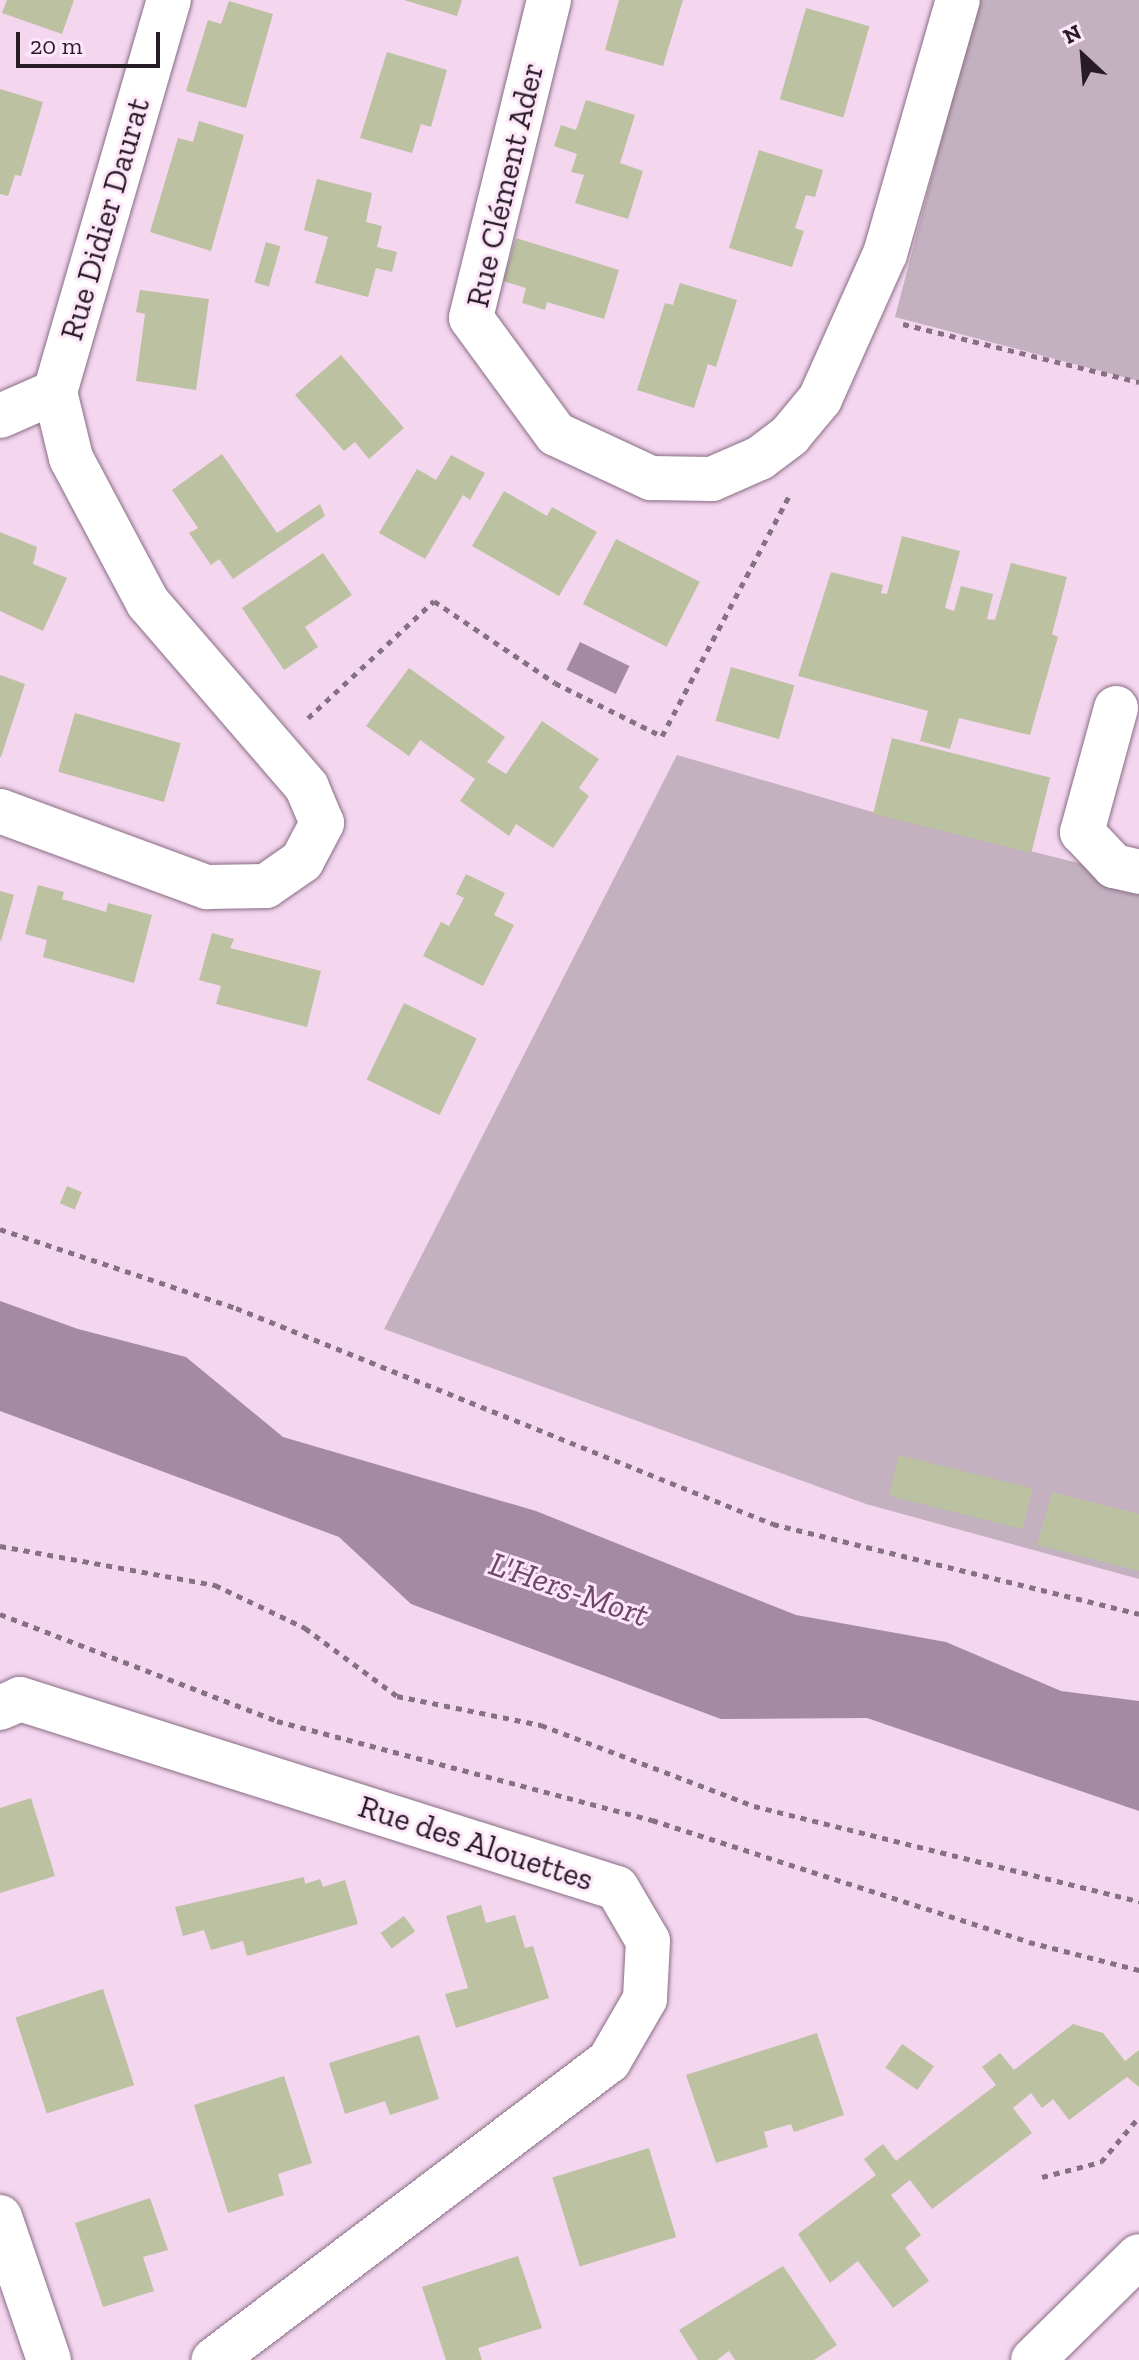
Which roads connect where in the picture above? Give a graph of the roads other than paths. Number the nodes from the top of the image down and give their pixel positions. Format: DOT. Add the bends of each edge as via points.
graph roads {
  1 [pos="169,0"];
  2 [pos="549,0"];
  3 [pos="958,0"];
  4 [pos="55,392"];
  5 [pos="0,416"];
  6 [pos="1116,708"];
  7 [pos="0,811"];
  8 [pos="1139,872"];
  9 [pos="0,1708"];
  10 [pos="0,2217"];
  11 [pos="1139,2256"];
  12 [pos="49,2360"];
  13 [pos="213,2360"];
  14 [pos="1033,2360"];
  1 -- 4 [label="street, Rue Didier Daurat"];
  2 -- 3 [label="street, Rue Clément Ader" via="471,318 556,434 597,458 651,478 712,479 760,458 790,435 820,399 885,254"];
  4 -- 5 [label="street"];
  4 -- 7 [label="street" via="71,458 148,603 307,787 322,823 302,861 266,886 207,887"];
  6 -- 8 [label="street" via="1082,832 1114,866"];
  9 -- 13 [label="street, Rue des Alouettes" via="20,1699 617,1888 648,1941 645,1999 609,2061"];
  10 -- 12 [label="street"];
  11 -- 14 [label="street"];
}
